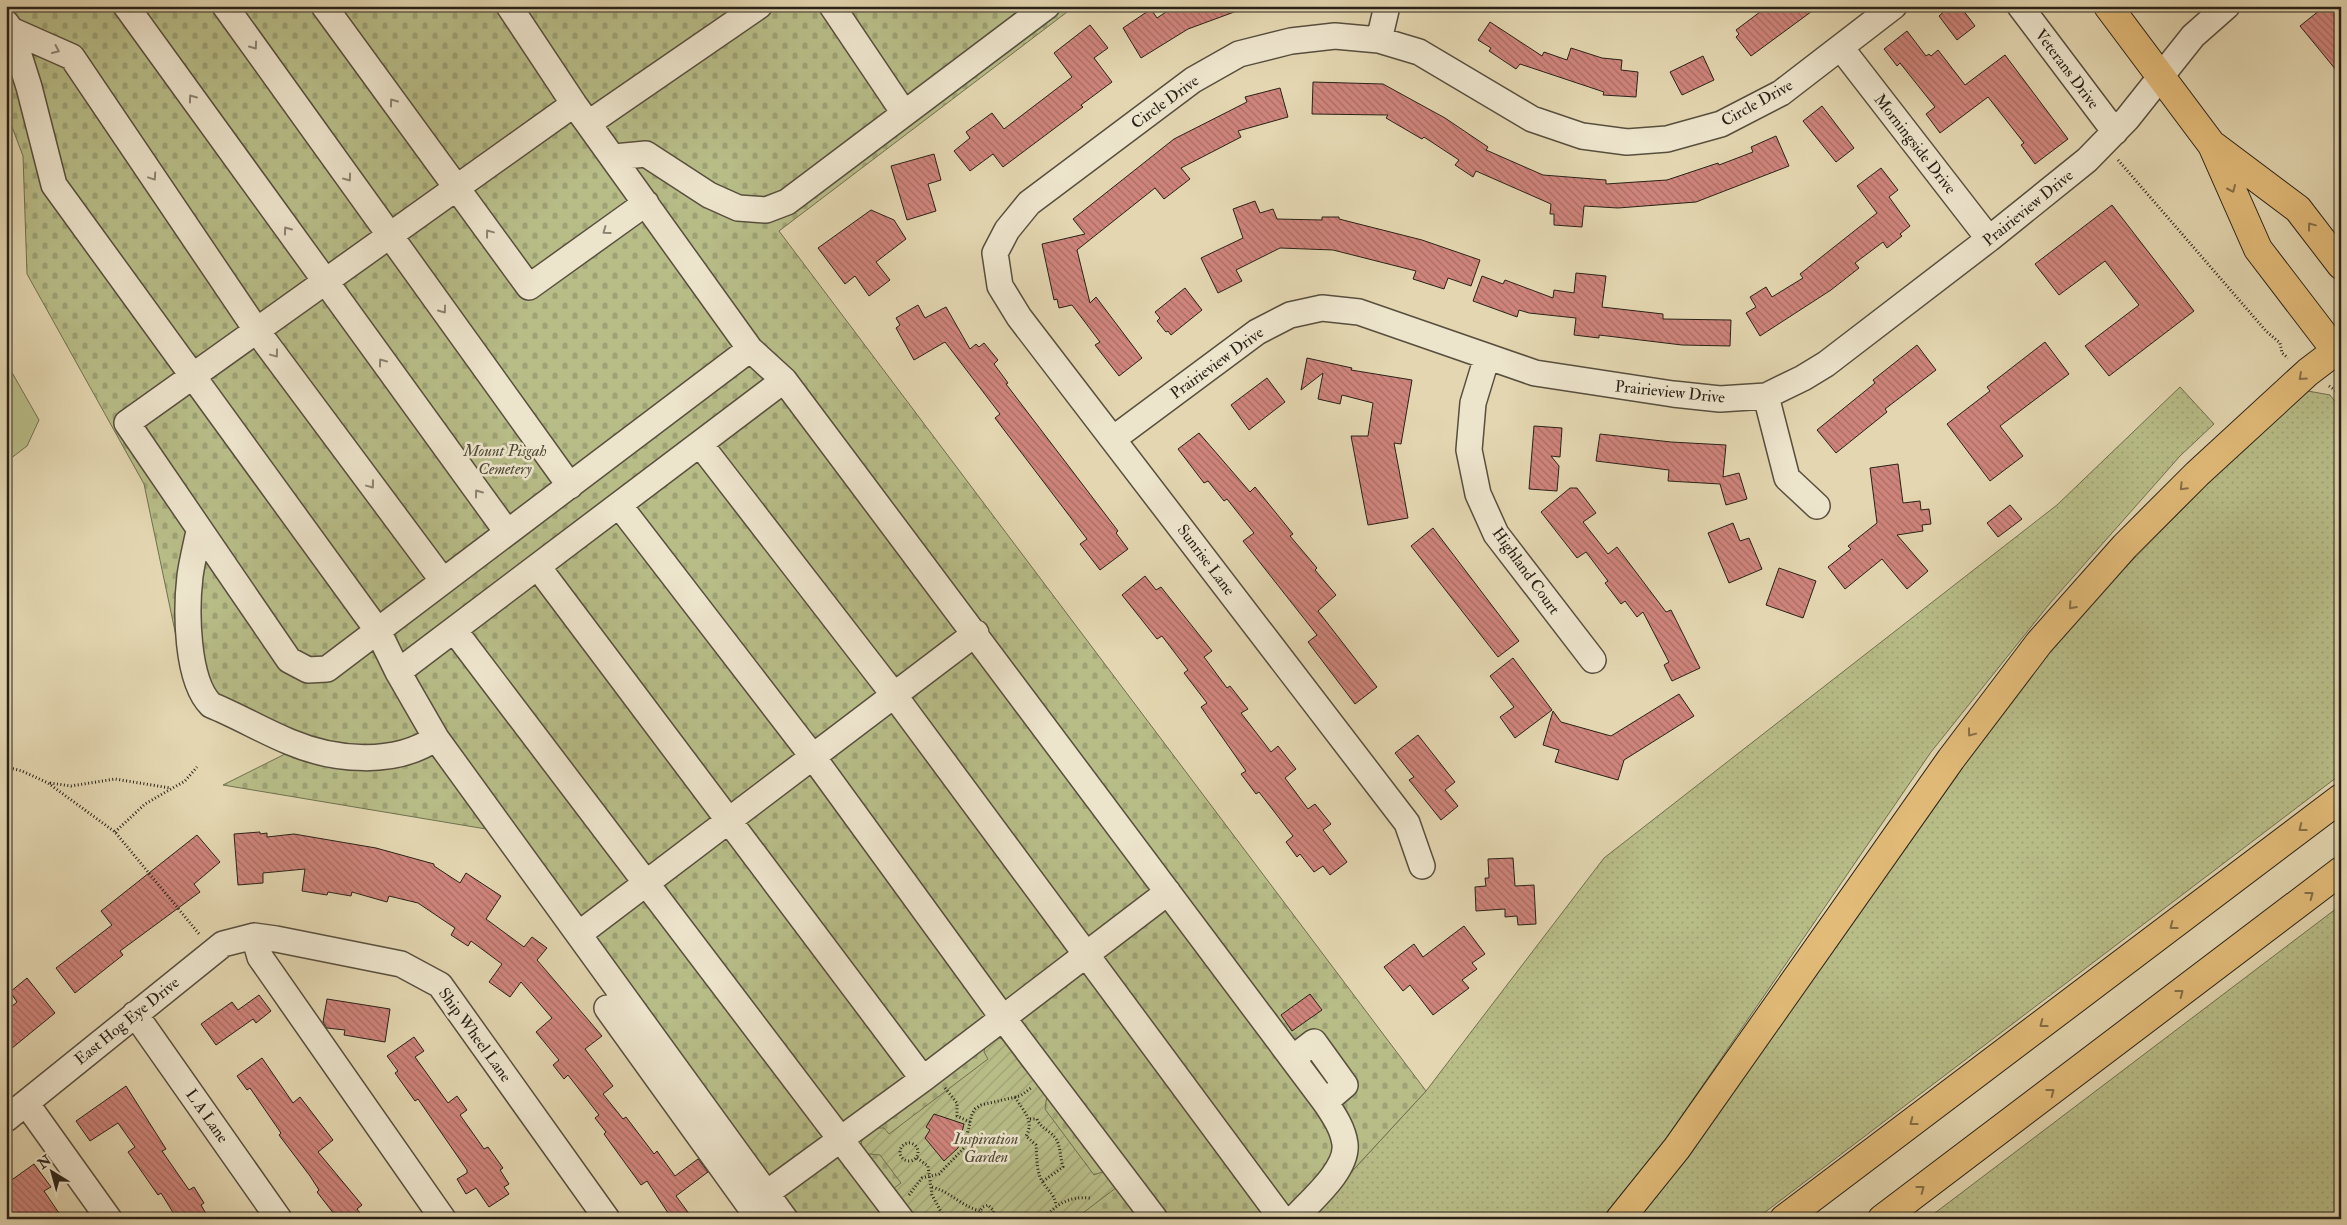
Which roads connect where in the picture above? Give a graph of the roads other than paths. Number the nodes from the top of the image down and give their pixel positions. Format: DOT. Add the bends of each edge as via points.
graph roads {
  1 [pos="126,6"];
  2 [pos="225,6"];
  3 [pos="324,6"];
  4 [pos="509,6"];
  5 [pos="758,6"];
  6 [pos="832,6"];
  7 [pos="1387,6"];
  8 [pos="1894,6"];
  9 [pos="2020,6"];
  10 [pos="2108,6"];
  11 [pos="2227,6"];
  12 [pos="1044,7"];
  13 [pos="9,27"];
  14 [pos="1379,40"];
  15 [pos="1840,48"];
  16 [pos="2160,75"];
  17 [pos="574,104"];
  18 [pos="904,112"];
  19 [pos="589,123"];
  20 [pos="2115,132"];
  21 [pos="2212,145"];
  22 [pos="614,157"];
  23 [pos="455,188"];
  24 [pos="646,203"];
  25 [pos="390,236"];
  26 [pos="1988,239"];
  27 [pos="995,253"];
  28 [pos="2341,265"];
  29 [pos="324,282"];
  30 [pos="257,331"];
  31 [pos="750,350"];
  32 [pos="2339,352"];
  33 [pos="1487,357"];
  34 [pos="192,377"];
  35 [pos="784,380"];
  36 [pos="1766,396"];
  37 [pos="1114,439"];
  38 [pos="700,444"];
  39 [pos="570,486"];
  40 [pos="619,505"];
  41 [pos="1817,506"];
  42 [pos="199,531"];
  43 [pos="507,532"];
  44 [pos="538,566"];
  45 [pos="443,581"];
  46 [pos="378,630"];
  47 [pos="454,630"];
  48 [pos="976,633"];
  49 [pos="1593,660"];
  50 [pos="398,672"];
  51 [pos="894,695"];
  52 [pos="436,738"];
  53 [pos="813,757"];
  54 [pos="2341,798"];
  55 [pos="729,820"];
  56 [pos="1422,866"];
  57 [pos="2341,871"];
  58 [pos="646,883"];
  59 [pos="1168,892"];
  60 [pos="579,934"];
  61 [pos="254,936"];
  62 [pos="1086,956"];
  63 [pos="607,1008"];
  64 [pos="134,1014"];
  65 [pos="1003,1018"];
  66 [pos="928,1075"];
  67 [pos="26,1103"];
  68 [pos="6,1119"];
  69 [pos="841,1139"];
  70 [pos="767,1193"];
  71 [pos="896,1213"];
  72 [pos="109,1219"];
  73 [pos="278,1219"];
  74 [pos="443,1219"];
  75 [pos="607,1219"];
  76 [pos="759,1219"];
  77 [pos="785,1219"];
  78 [pos="1155,1219"];
  79 [pos="1282,1219"];
  80 [pos="1294,1219"];
  81 [pos="1620,1219"];
  82 [pos="1784,1219"];
  83 [pos="1882,1219"];
  29 -- 1 [label="street, one-way"];
  2 -- 25 [label="street, one-way"];
  23 -- 3 [label="street, one-way"];
  4 -- 17 [label="street"];
  5 -- 19 [label="street"];
  6 -- 18 [label="street"];
  7 -- 14 [label="street"];
  8 -- 15 [label="street, Circle Drive"];
  9 -- 20 [label="street, Veterans Drive"];
  10 -- 16 [label="main road"];
  11 -- 16 [label="street, Prairieview Drive" via="2194,36"];
  12 -- 18 [label="street"];
  13 -- 30 [label="street, one-way" via="72,57"];
  13 -- 34 [label="street" via="54,185"];
  14 -- 15 [label="street, Circle Drive" via="1419,52 1532,119 1582,136 1627,142 1667,139 1721,124 1782,94"];
  14 -- 27 [label="street, Circle Drive" via="1335,36 1290,41 1239,54 1193,80 1029,202 1007,230"];
  15 -- 26 [label="street, Morningside Drive"];
  16 -- 20 [label="street, Prairieview Drive"];
  16 -- 21 [label="main road"];
  17 -- 19 [label="street"];
  17 -- 23 [label="street"];
  18 -- 22 [label="street" via="787,202 766,210 738,208 709,195 646,154"];
  19 -- 22 [label="street"];
  20 -- 26 [label="street, Prairieview Drive" via="2087,160"];
  28 -- 21 [label="main road, one-way" via="2298,209"];
  21 -- 32 [label="main road, one-way" via="2258,249"];
  22 -- 24 [label="street"];
  24 -- 23 [label="street, one-way" via="529,287"];
  23 -- 25 [label="street"];
  24 -- 31 [label="street"];
  25 -- 29 [label="street"];
  25 -- 39 [label="street, one-way"];
  26 -- 36 [label="street, Prairieview Drive" via="1826,364"];
  27 -- 37 [label="street, Sunrise Lane" via="1000,286 1019,317"];
  29 -- 30 [label="street"];
  43 -- 29 [label="street, one-way"];
  30 -- 34 [label="street"];
  30 -- 45 [label="street, one-way"];
  31 -- 35 [label="street"];
  31 -- 39 [label="street"];
  32 -- 81 [label="main road, one-way" via="2308,372 2197,474 2125,546 2039,643 1945,767 1677,1148"];
  33 -- 36 [label="street, Prairieview Drive" via="1536,373 1597,384 1720,398"];
  33 -- 37 [label="street, Prairieview Drive" via="1359,312 1322,308 1290,315 1257,332"];
  33 -- 49 [label="street, Highland Court" via="1473,403 1469,450 1478,494 1496,534"];
  34 -- 42 [label="street" via="127,423"];
  34 -- 46 [label="street"];
  35 -- 38 [label="street"];
  35 -- 48 [label="street"];
  36 -- 41 [label="street" via="1787,478"];
  37 -- 56 [label="street, Sunrise Lane" via="1408,823"];
  38 -- 40 [label="street"];
  38 -- 51 [label="street"];
  39 -- 43 [label="street"];
  40 -- 44 [label="street"];
  40 -- 53 [label="street"];
  42 -- 46 [label="street" via="289,660 308,670 326,669"];
  42 -- 52 [label="street" via="190,576 189,621 194,677 203,697 211,705 292,743 343,755 386,758 423,747"];
  43 -- 45 [label="street"];
  44 -- 47 [label="street"];
  44 -- 55 [label="street"];
  45 -- 46 [label="street"];
  46 -- 50 [label="street"];
  47 -- 50 [label="street"];
  47 -- 58 [label="street"];
  48 -- 51 [label="street"];
  48 -- 59 [label="street"];
  50 -- 52 [label="street"];
  51 -- 53 [label="street"];
  51 -- 62 [label="street"];
  52 -- 60 [label="street"];
  53 -- 55 [label="street"];
  53 -- 65 [label="street"];
  54 -- 82 [label="main road, one-way"];
  55 -- 58 [label="street"];
  55 -- 66 [label="street"];
  83 -- 57 [label="main road, one-way"];
  58 -- 60 [label="street"];
  58 -- 69 [label="street"];
  59 -- 62 [label="street"];
  59 -- 80 [label="street" via="1338,1122 1345,1145 1339,1168"];
  60 -- 70 [label="street"];
  61 -- 64 [label="street, East Hog Eye Drive" via="223,944"];
  61 -- 74 [label="street" via="260,957"];
  61 -- 75 [label="street, Ship Wheel Lane" via="401,964 440,985"];
  62 -- 65 [label="street"];
  62 -- 79 [label="street"];
  63 -- 76 [label="street"];
  64 -- 67 [label="street, East Hog Eye Drive"];
  64 -- 73 [label="street, L A Lane"];
  65 -- 66 [label="street"];
  65 -- 78 [label="street"];
  66 -- 69 [label="street"];
  67 -- 68 [label="street, East Hog Eye Drive"];
  67 -- 72 [label="street"];
  69 -- 70 [label="street"];
  69 -- 71 [label="street"];
  70 -- 77 [label="street"];
}
